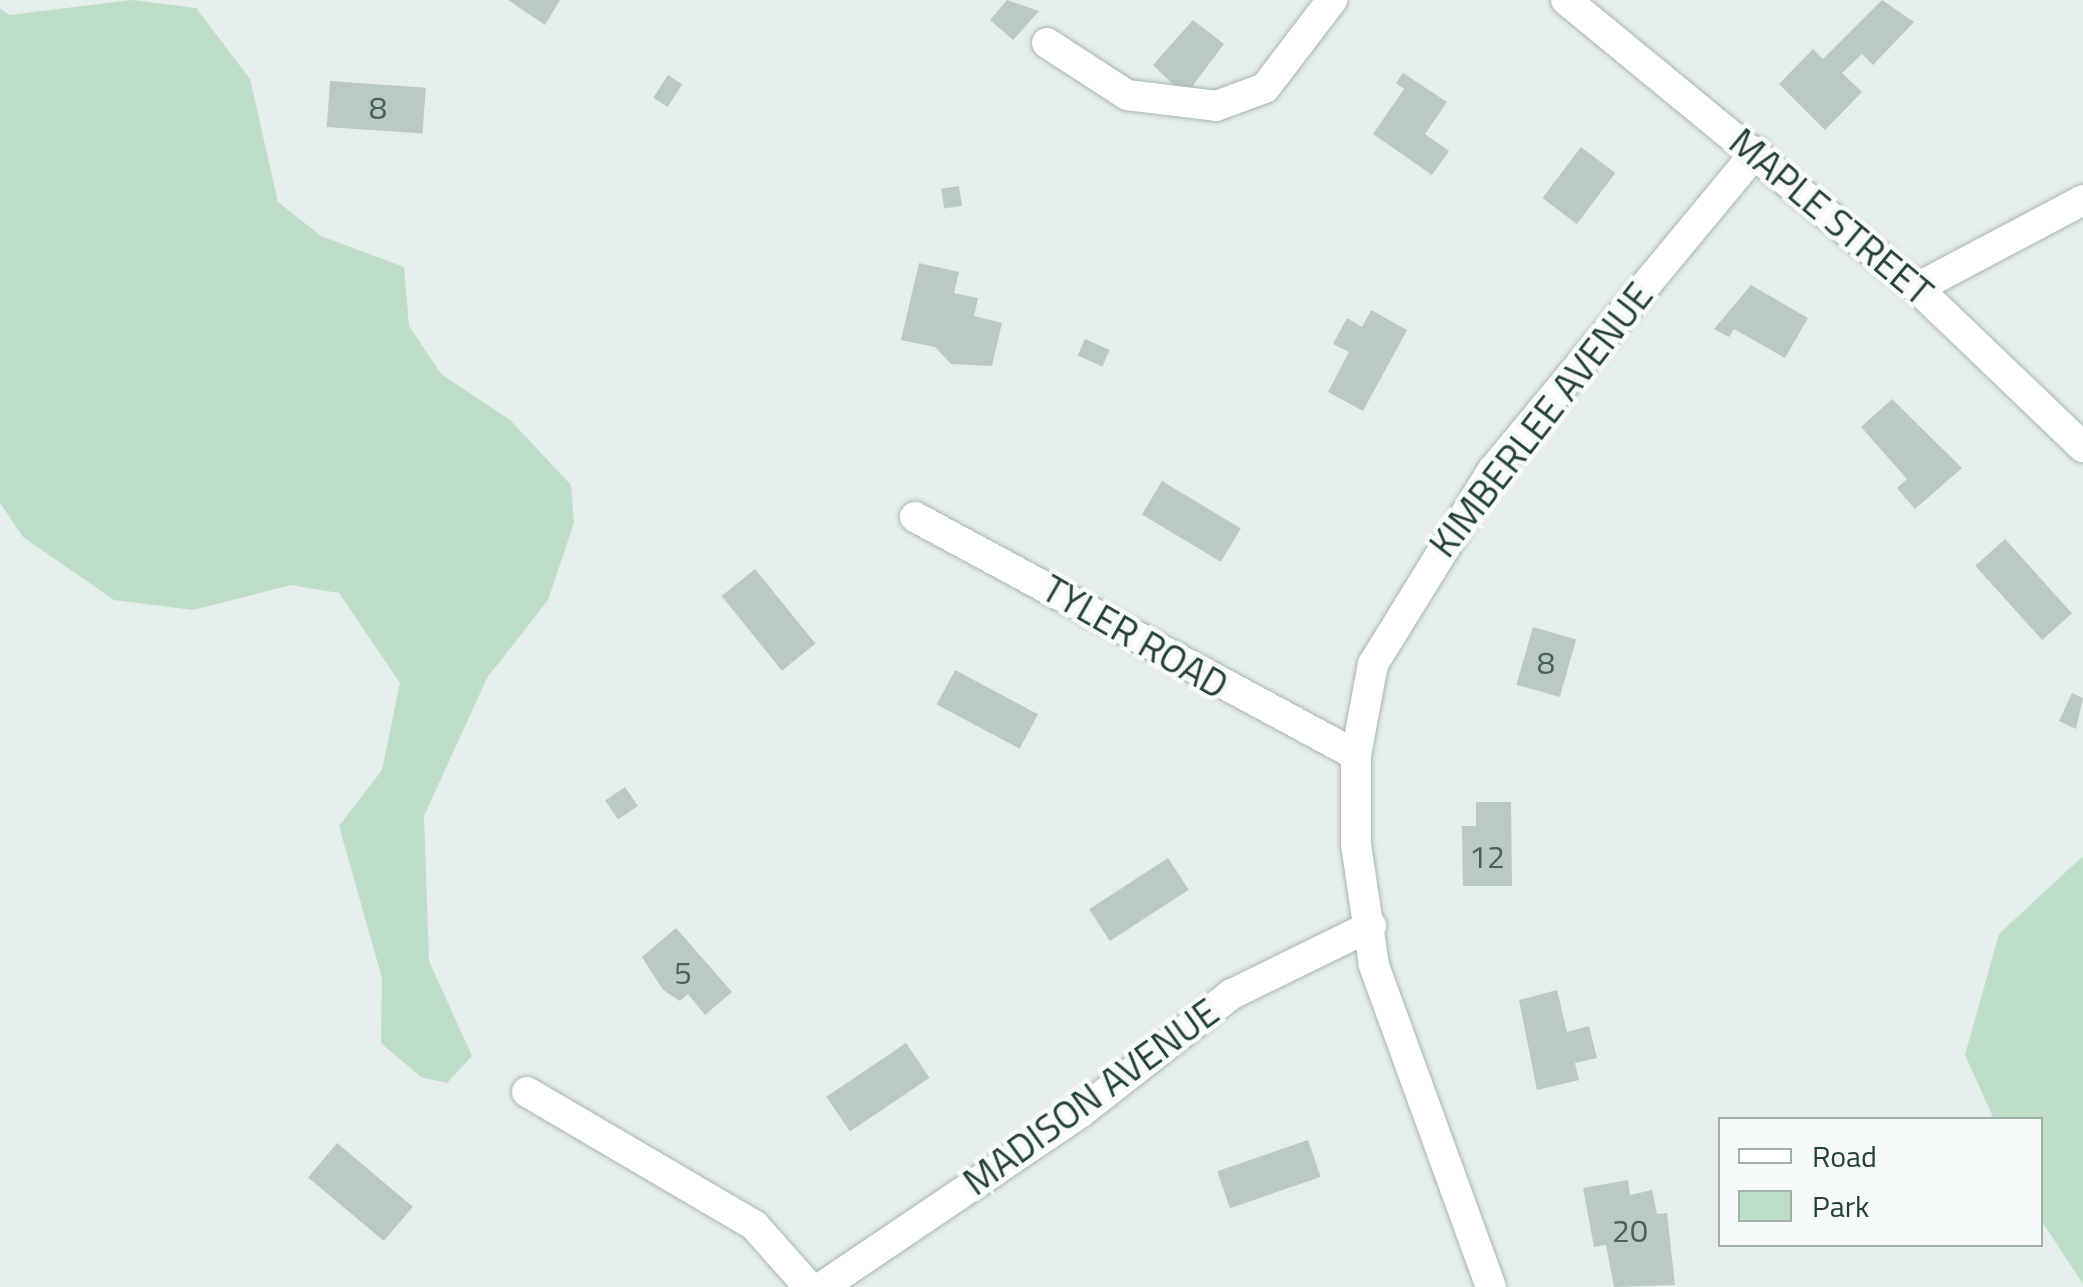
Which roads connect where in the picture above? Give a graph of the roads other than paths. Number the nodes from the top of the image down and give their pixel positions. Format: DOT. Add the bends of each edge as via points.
graph roads {
  1 [pos="1332,0"];
  2 [pos="1566,0"];
  3 [pos="1047,43"];
  4 [pos="1756,152"];
  5 [pos="2083,200"];
  6 [pos="1917,288"];
  7 [pos="2083,447"];
  8 [pos="916,517"];
  9 [pos="1356,755"];
  10 [pos="1371,926"];
  11 [pos="527,1092"];
  12 [pos="809,1287"];
  13 [pos="822,1287"];
  14 [pos="1490,1287"];
  1 -- 3 [label="street" via="1264,88 1216,106 1128,95"];
  2 -- 4 [label="street, MAPLE STREET"];
  4 -- 6 [label="street, MAPLE STREET"];
  4 -- 9 [label="street, KIMBERLEE AVENUE" via="1493,470 1398,612 1373,664"];
  5 -- 6 [label="street"];
  6 -- 7 [label="street, MAPLE STREET"];
  8 -- 9 [label="street, TYLER ROAD"];
  9 -- 10 [label="street, KIMBERLEE AVENUE" via="1356,844"];
  10 -- 13 [label="street, MADISON AVENUE" via="1232,994 1080,1114"];
  10 -- 14 [label="street, KIMBERLEE AVENUE" via="1374,965"];
  11 -- 12 [label="street" via="754,1226"];
}
